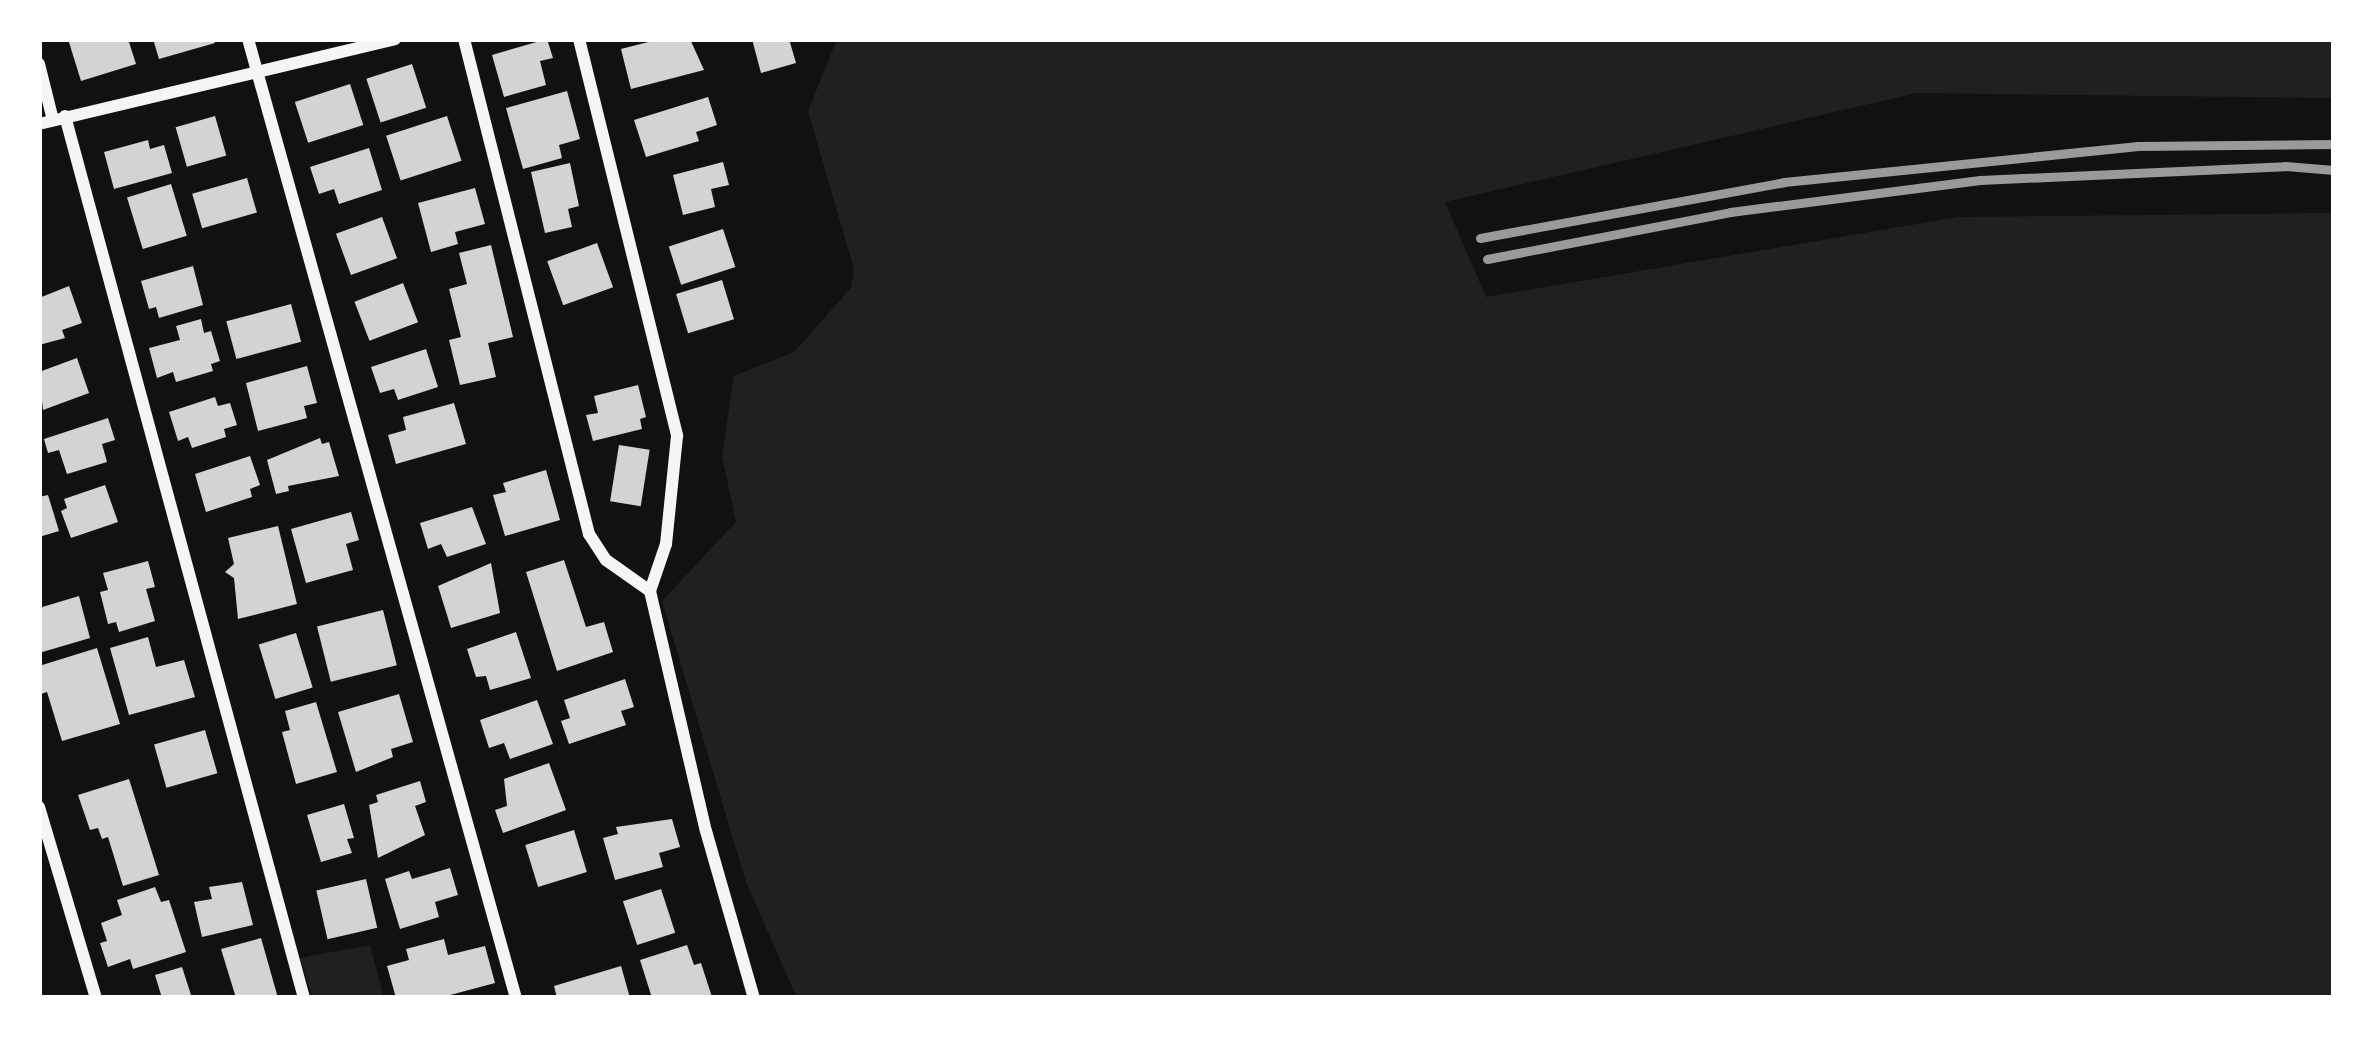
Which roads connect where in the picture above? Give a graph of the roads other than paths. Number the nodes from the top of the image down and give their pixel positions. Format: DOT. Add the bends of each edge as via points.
graph roads {
  1 [pos="248,39"];
  2 [pos="395,39"];
  3 [pos="464,39"];
  4 [pos="579,39"];
  5 [pos="39,64"];
  6 [pos="257,75"];
  7 [pos="52,120"];
  8 [pos="650,592"];
  9 [pos="39,807"];
  10 [pos="96,998"];
  11 [pos="304,998"];
  12 [pos="516,998"];
  13 [pos="754,998"];
  1 -- 6 [label="street"];
  2 -- 6 [label="street"];
  3 -- 8 [label="street" via="590,534 607,560"];
  4 -- 8 [label="street" via="677,436 666,544"];
  5 -- 7 [label="street"];
  6 -- 7 [label="street"];
  6 -- 12 [label="street"];
  7 -- 11 [label="street"];
  8 -- 13 [label="street"];
  9 -- 10 [label="street"];
}
